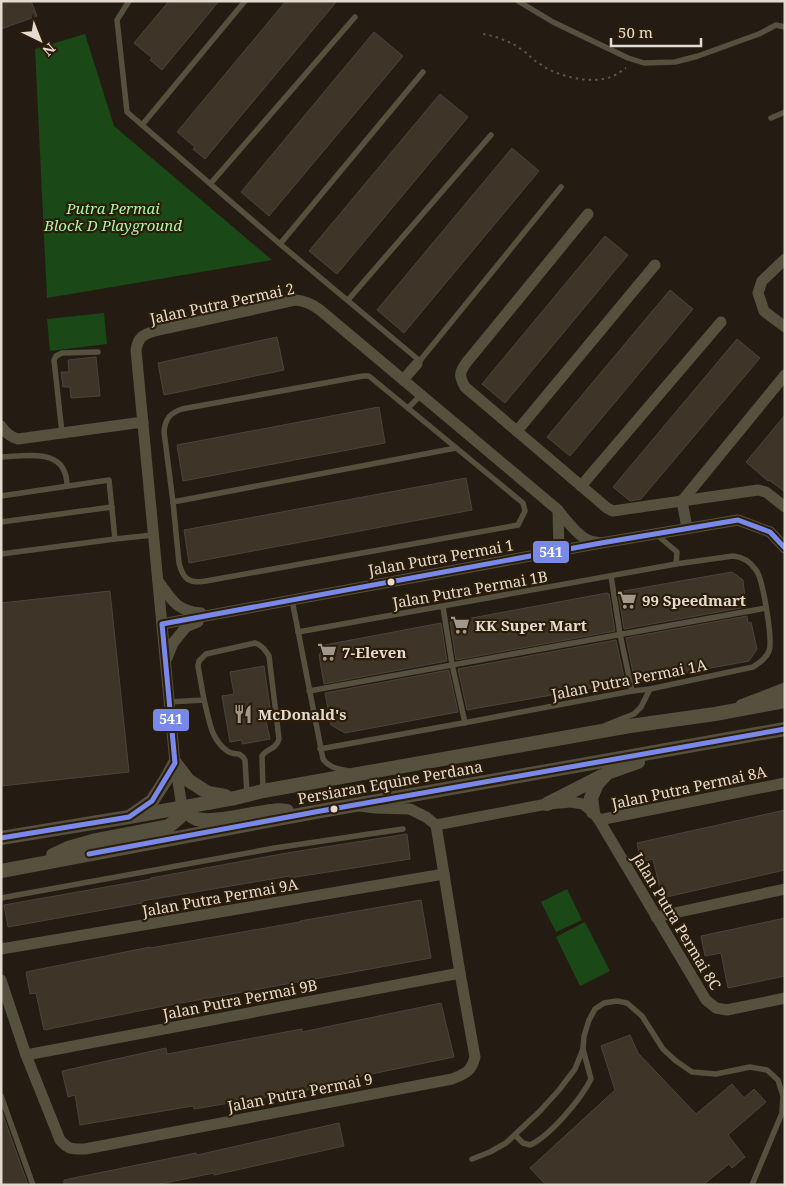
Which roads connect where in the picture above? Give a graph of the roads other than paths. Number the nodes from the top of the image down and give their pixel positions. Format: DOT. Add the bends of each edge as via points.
graph roads {
  1 [pos="118,1"];
  2 [pos="246,1"];
  3 [pos="518,1"];
  4 [pos="127,4"];
  5 [pos="355,16"];
  6 [pos="785,27"];
  7 [pos="423,72"];
  8 [pos="785,112"];
  9 [pos="771,118"];
  10 [pos="142,125"];
  11 [pos="491,135"];
  12 [pos="212,183"];
  13 [pos="561,187"];
  14 [pos="588,214"];
  15 [pos="280,244"];
  16 [pos="785,259"];
  17 [pos="655,265"];
  18 [pos="348,300"];
  19 [pos="721,322"];
  20 [pos="785,327"];
  21 [pos="98,352"];
  22 [pos="418,362"];
  23 [pos="785,375"];
  24 [pos="403,380"];
  25 [pos="421,395"];
  26 [pos="408,408"];
  27 [pos="143,422"];
  28 [pos="1,426"];
  29 [pos="518,431"];
  30 [pos="62,433"];
  31 [pos="456,448"];
  32 [pos="1,457"];
  33 [pos="67,486"];
  34 [pos="581,486"];
  35 [pos="1,496"];
  36 [pos="682,501"];
  37 [pos="173,502"];
  38 [pos="785,507"];
  39 [pos="112,508"];
  40 [pos="558,510"];
  41 [pos="1,522"];
  42 [pos="687,528"];
  43 [pos="655,534"];
  44 [pos="154,535"];
  45 [pos="115,539"];
  46 [pos="601,543"];
  47 [pos="785,548"];
  48 [pos="559,550"];
  49 [pos="1,554"];
  50 [pos="676,564"];
  51 [pos="611,576"];
  52 [pos="158,580"];
  53 [pos="292,600"];
  54 [pos="443,606"];
  55 [pos="766,608"];
  56 [pos="213,615"];
  57 [pos="162,624"];
  58 [pos="298,632"];
  59 [pos="620,634"];
  60 [pos="166,661"];
  61 [pos="452,664"];
  62 [pos="785,688"];
  63 [pos="650,689"];
  64 [pos="309,691"];
  65 [pos="632,691"];
  66 [pos="204,700"];
  67 [pos="785,701"];
  68 [pos="169,702"];
  69 [pos="715,714"];
  70 [pos="464,723"];
  71 [pos="785,729"];
  72 [pos="593,733"];
  73 [pos="678,748"];
  74 [pos="320,749"];
  75 [pos="175,763"];
  76 [pos="607,773"];
  77 [pos="358,774"];
  78 [pos="785,783"];
  79 [pos="263,792"];
  80 [pos="241,797"];
  81 [pos="547,804"];
  82 [pos="352,805"];
  83 [pos="182,807"];
  84 [pos="315,812"];
  85 [pos="596,816"];
  86 [pos="129,817"];
  87 [pos="436,825"];
  88 [pos="404,829"];
  89 [pos="1,838"];
  90 [pos="34,864"];
  91 [pos="20,868"];
  92 [pos="1,871"];
  93 [pos="444,874"];
  94 [pos="1,876"];
  95 [pos="785,889"];
  96 [pos="1,898"];
  97 [pos="656,917"];
  98 [pos="1,949"];
  99 [pos="460,973"];
  100 [pos="1,980"];
  101 [pos="785,998"];
  102 [pos="583,1049"];
  103 [pos="26,1055"];
  104 [pos="1,1096"];
  105 [pos="2,1104"];
  106 [pos="515,1135"];
  107 [pos="472,1159"];
  108 [pos="33,1185"];
  109 [pos="752,1185"];
  1 -- 4 [label="lane"];
  2 -- 10 [label="lane"];
  3 -- 6 [label="lane" via="553,22 632,60 644,62 675,62 759,34 776,25"];
  4 -- 10 [label="lane" via="117,20 127,112"];
  5 -- 12 [label="lane"];
  7 -- 15 [label="lane"];
  8 -- 9 [label="lane"];
  10 -- 12 [label="lane"];
  11 -- 18 [label="lane"];
  12 -- 15 [label="lane"];
  13 -- 22 [label="lane"];
  14 -- 29 [label="street" via="460,371 465,387"];
  15 -- 18 [label="lane"];
  16 -- 20 [label="street" via="762,281 758,293 764,311"];
  17 -- 29 [label="street"];
  18 -- 22 [label="lane"];
  19 -- 34 [label="street"];
  21 -- 30 [label="lane" via="62,353 54,360"];
  22 -- 24 [label="street"];
  23 -- 36 [label="street"];
  24 -- 25 [label="street, Jalan Putra Permai 2"];
  24 -- 27 [label="street, Jalan Putra Permai 2" via="320,310 296,300 142,336 136,350"];
  25 -- 26 [label="lane"];
  25 -- 40 [label="street, Jalan Putra Permai 2"];
  26 -- 31 [label="lane"];
  26 -- 37 [label="lane" via="369,376 363,376 182,409 164,424"];
  27 -- 30 [label="street"];
  27 -- 44 [label="street, Jalan Putra Permai 2"];
  28 -- 30 [label="street" via="18,439"];
  29 -- 34 [label="street"];
  31 -- 37 [label="lane"];
  31 -- 37 [label="lane" via="523,503 525,511 518,525 197,583 181,572"];
  32 -- 33 [label="lane" via="51,457 65,469"];
  33 -- 35 [label="lane"];
  33 -- 39 [label="lane" via="109,480"];
  34 -- 36 [label="street" via="613,511"];
  36 -- 38 [label="street" via="758,490 766,492"];
  36 -- 42 [label="street"];
  39 -- 41 [label="lane"];
  39 -- 45 [label="lane"];
  40 -- 46 [label="street, Jalan Putra Permai 2" via="588,540"];
  40 -- 48 [label="street"];
  42 -- 43 [label="street, Jalan Putra Permai 1"];
  42 -- 47 [label="street, Jalan Putra Permai 1" via="738,520 770,532"];
  43 -- 46 [label="street, Jalan Putra Permai 1"];
  43 -- 50 [label="lane" via="677,552"];
  44 -- 45 [label="lane"];
  44 -- 52 [label="street, Jalan Putra Permai 2"];
  45 -- 49 [label="lane"];
  46 -- 48 [label="street, Jalan Putra Permai 1"];
  48 -- 53 [label="street, Jalan Putra Permai 1"];
  50 -- 51 [label="lane, Jalan Putra Permai 1B"];
  50 -- 55 [label="lane, Jalan Putra Permai 1A" via="742,557 758,571"];
  51 -- 54 [label="lane, Jalan Putra Permai 1B"];
  51 -- 59 [label="lane"];
  52 -- 56 [label="street, Jalan Putra Permai 1" via="173,602 187,611"];
  52 -- 57 [label="street, Jalan Putra Permai 2"];
  53 -- 56 [label="street, Jalan Putra Permai 1"];
  53 -- 58 [label="lane"];
  54 -- 58 [label="lane, Jalan Putra Permai 1B"];
  54 -- 61 [label="lane"];
  55 -- 59 [label="lane"];
  55 -- 63 [label="lane, Jalan Putra Permai 1A" via="769,650 766,657 753,667"];
  56 -- 57 [label="street, Jalan Putra Permai 1"];
  56 -- 60 [label="street, Jalan Putra Permai 1" via="186,627 173,643"];
  57 -- 60 [label="street, Jalan Putra Permai 2"];
  58 -- 64 [label="lane"];
  59 -- 61 [label="lane"];
  59 -- 65 [label="lane"];
  60 -- 68 [label="street, Jalan Putra Permai 2"];
  61 -- 64 [label="lane"];
  61 -- 70 [label="lane"];
  62 -- 69 [label="street"];
  63 -- 65 [label="lane, Jalan Putra Permai 1A"];
  63 -- 72 [label="lane" via="634,714"];
  64 -- 74 [label="lane"];
  65 -- 70 [label="lane, Jalan Putra Permai 1A"];
  66 -- 68 [label="lane"];
  66 -- 79 [label="lane" via="198,666 202,657 255,643 265,649 269,656 279,739 278,744 262,756"];
  66 -- 80 [label="lane" via="216,739 226,751 244,756"];
  67 -- 69 [label="street, Persiaran Equine Perdana"];
  68 -- 75 [label="street, Jalan Putra Permai 2"];
  69 -- 72 [label="street, Persiaran Equine Perdana"];
  70 -- 74 [label="lane, Jalan Putra Permai 1A"];
  71 -- 73 [label="street, Persiaran Equine Perdana"];
  72 -- 77 [label="street, Persiaran Equine Perdana"];
  73 -- 76 [label="street"];
  73 -- 82 [label="street, Persiaran Equine Perdana"];
  74 -- 77 [label="lane" via="327,764"];
  75 -- 80 [label="street" via="188,780 208,793"];
  75 -- 83 [label="street, Jalan Putra Permai 2"];
  75 -- 86 [label="street" via="152,800"];
  76 -- 81 [label="street"];
  76 -- 85 [label="street" via="591,798"];
  77 -- 79 [label="street, Persiaran Equine Perdana"];
  78 -- 85 [label="street, Jalan Putra Permai 8A"];
  79 -- 80 [label="street, Persiaran Equine Perdana"];
  80 -- 83 [label="street, Persiaran Equine Perdana"];
  81 -- 85 [label="street, Jalan Putra Permai 8A" via="583,804"];
  81 -- 87 [label="street, Jalan Putra Permai 8A"];
  82 -- 84 [label="street, Persiaran Equine Perdana"];
  82 -- 87 [label="street" via="410,809"];
  83 -- 84 [label="street" via="205,821 273,810"];
  83 -- 86 [label="street, Persiaran Equine Perdana"];
  83 -- 90 [label="street" via="180,817 169,826 96,840 68,848"];
  84 -- 90 [label="street, Persiaran Equine Perdana"];
  85 -- 97 [label="street, Jalan Putra Permai 8C"];
  86 -- 89 [label="street, Persiaran Equine Perdana"];
  87 -- 93 [label="street, Jalan Putra Permai 9"];
  88 -- 96 [label="lane" via="276,848"];
  90 -- 91 [label="street, Persiaran Equine Perdana"];
  91 -- 92 [label="street, Persiaran Equine Perdana"];
  91 -- 94 [label="street"];
  93 -- 98 [label="street, Jalan Putra Permai 9A"];
  93 -- 99 [label="street, Jalan Putra Permai 9"];
  95 -- 97 [label="street"];
  97 -- 101 [label="street, Jalan Putra Permai 8C" via="706,1000 716,1008 727,1010"];
  99 -- 103 [label="street, Jalan Putra Permai 9B"];
  99 -- 103 [label="street, Jalan Putra Permai 9" via="475,1057 466,1074 85,1149 66,1147 60,1140"];
  100 -- 103 [label="street, Jalan Putra Permai 9"];
  102 -- 106 [label="lane" via="575,1069 559,1090"];
  102 -- 106 [label="lane" via="592,1078 581,1096 537,1142 523,1143"];
  102 -- 109 [label="lane" via="584,1036 595,1009 604,1003 617,1001 627,1003 642,1016 663,1049 692,1072 716,1074 750,1067 767,1070 778,1080 784,1096 782,1113"];
  104 -- 105 [label="lane"];
  105 -- 108 [label="lane"];
  106 -- 107 [label="lane" via="490,1152"];
}
